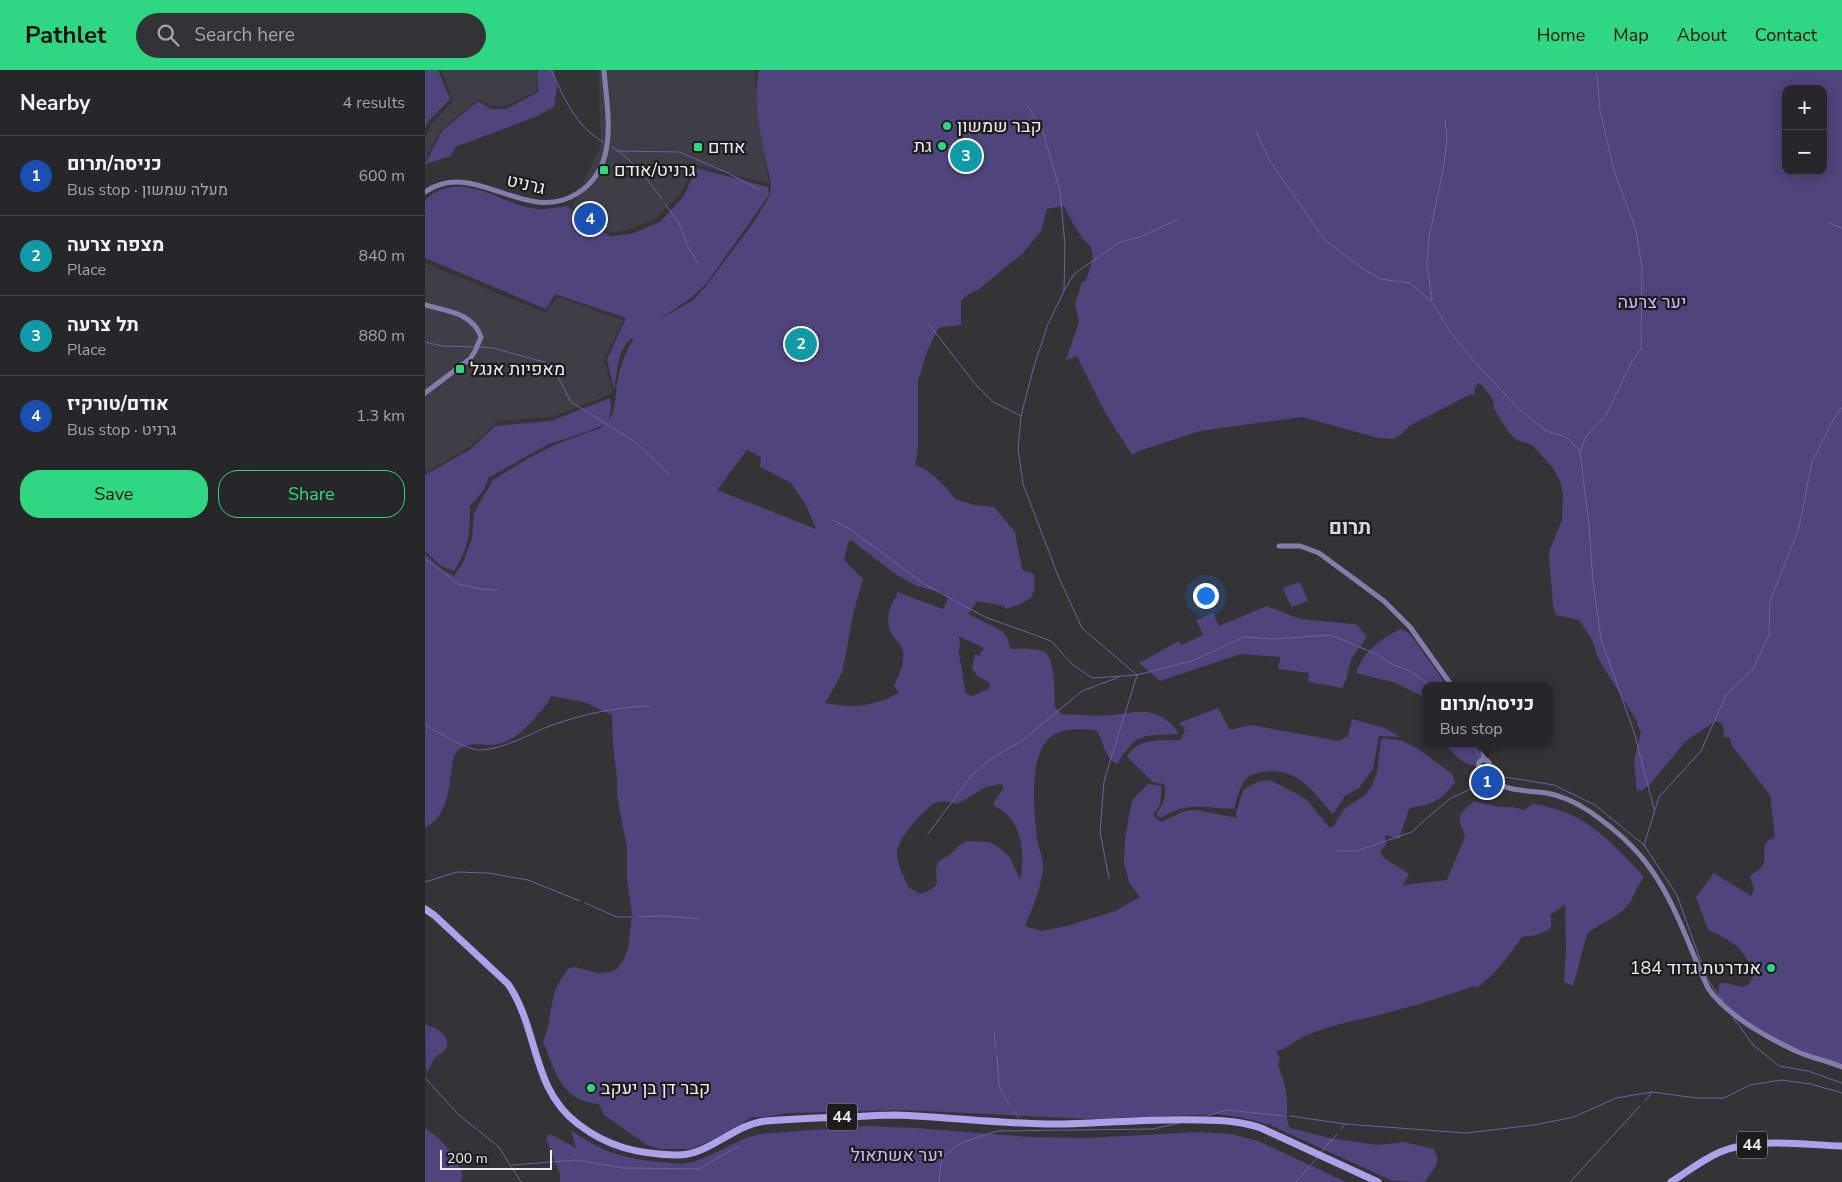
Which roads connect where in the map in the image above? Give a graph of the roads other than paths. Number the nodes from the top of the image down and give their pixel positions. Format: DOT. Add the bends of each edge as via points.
graph roads {
  1 [pos="604,70"];
  2 [pos="425,192"];
  3 [pos="425,304"];
  4 [pos="425,393"];
  5 [pos="1279,546"];
  6 [pos="1449,682"];
  7 [pos="1483,747"];
  8 [pos="425,909"];
  9 [pos="1842,1067"];
  10 [pos="1842,1146"];
  11 [pos="1378,1182"];
  12 [pos="1671,1182"];
  1 -- 2 [label="street, גרניט" via="607,148 597,175 580,192 564,200 544,204 464,182 439,184"];
  3 -- 4 [label="street" via="469,319 481,338 470,358"];
  5 -- 6 [label="street" via="1300,546 1319,553 1384,601 1410,627"];
  7 -- 9 [label="street" via="1485,760 1490,765 1486,770 1495,781 1509,788 1549,794 1575,803 1619,833 1650,867 1664,889 1715,999 1773,1039"];
  8 -- 11 [label="highway, 44" via="508,984 527,1024 545,1082 558,1103 576,1123 600,1140 618,1147 648,1153 688,1154 704,1150 755,1123 894,1115 1062,1124 1226,1120 1261,1128"];
  10 -- 12 [label="highway, 44" via="1741,1146 1721,1152"];
}
